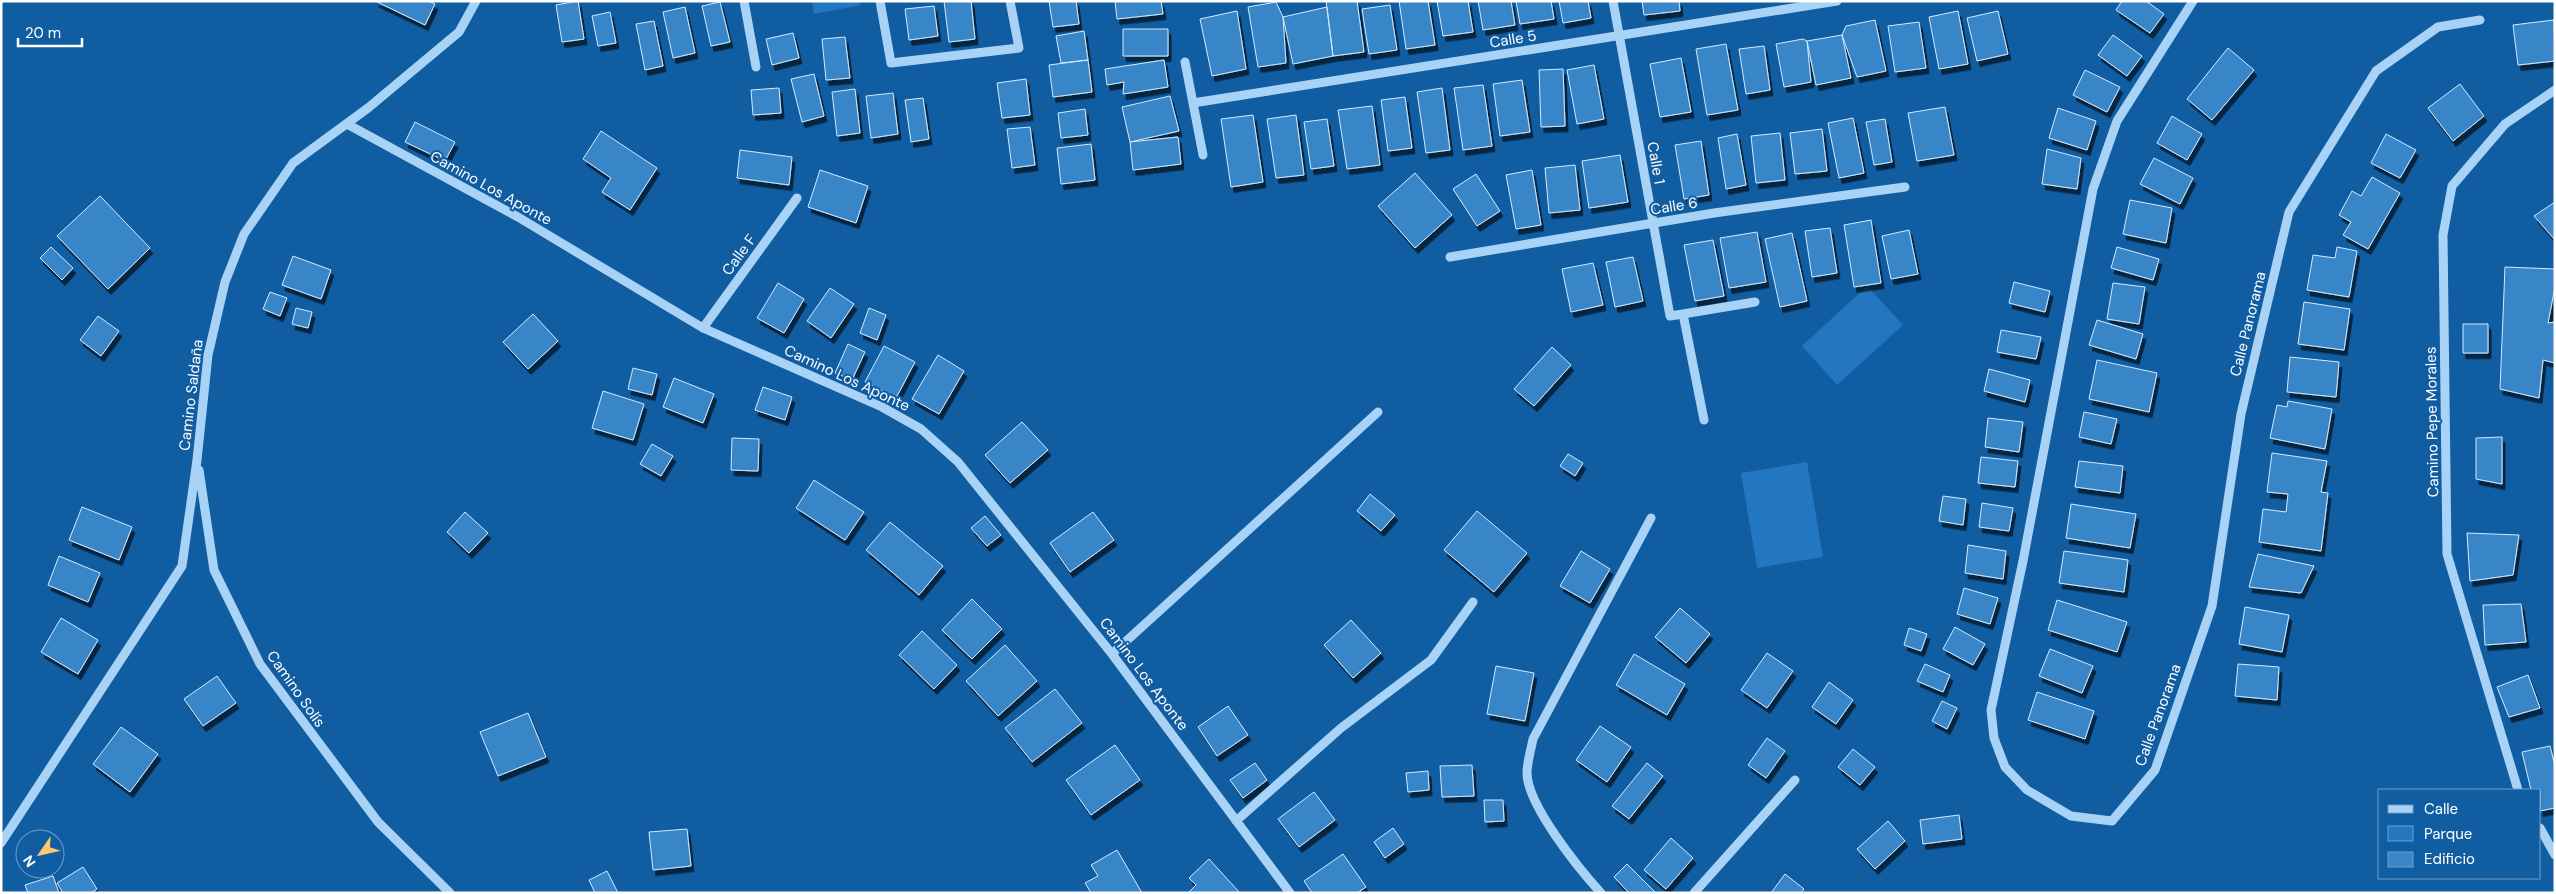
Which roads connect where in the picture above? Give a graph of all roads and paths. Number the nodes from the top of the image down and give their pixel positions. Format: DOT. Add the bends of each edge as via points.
graph roads {
  1 [pos="476,1"];
  2 [pos="744,1"];
  3 [pos="880,1"];
  4 [pos="1010,1"];
  5 [pos="1613,1"];
  6 [pos="1837,1"];
  7 [pos="2194,1"];
  8 [pos="2480,20"];
  9 [pos="1619,37"];
  10 [pos="1185,62"];
  11 [pos="756,67"];
  12 [pos="2555,90"];
  13 [pos="1193,103"];
  14 [pos="347,124"];
  15 [pos="1203,155"];
  16 [pos="1904,187"];
  17 [pos="797,198"];
  18 [pos="1653,224"];
  19 [pos="1450,258"];
  20 [pos="1755,302"];
  21 [pos="1683,314"];
  22 [pos="703,328"];
  23 [pos="1378,412"];
  24 [pos="1704,420"];
  25 [pos="197,460"];
  26 [pos="1651,518"];
  27 [pos="1473,602"];
  28 [pos="1112,654"];
  29 [pos="1795,780"];
  30 [pos="2518,789"];
  31 [pos="1236,821"];
  32 [pos="2541,830"];
  33 [pos="1,843"];
  34 [pos="2555,855"];
  35 [pos="450,893"];
  36 [pos="1290,893"];
  37 [pos="1601,893"];
  38 [pos="1694,893"];
  1 -- 14 [label="street, Camino Saldaña" via="459,32"];
  2 -- 11 [label="street"];
  3 -- 4 [label="street" via="891,63 1019,48"];
  5 -- 9 [label="street, Calle 1"];
  6 -- 9 [label="street, Calle 5"];
  7 -- 8 [label="street, Calle Panorama" via="2117,121 2093,188 2023,561 1991,710 1994,738 2005,766 2027,790 2071,816 2112,821 2155,770 2212,606 2241,414 2289,212 2376,71 2438,27"];
  9 -- 13 [label="street, Calle 5"];
  9 -- 18 [label="street, Calle 1"];
  10 -- 13 [label="street"];
  12 -- 30 [label="street, Camino Pepe Morales" via="2506,124 2452,186 2443,235 2447,554"];
  13 -- 15 [label="street"];
  14 -- 22 [label="street, Camino Los Aponte" via="518,217"];
  14 -- 25 [label="street, Camino Saldaña" via="292,163 244,234 225,282 208,355"];
  16 -- 18 [label="street, Calle 6"];
  17 -- 22 [label="street, Calle F"];
  18 -- 19 [label="street, Calle 6"];
  18 -- 21 [label="street, Calle 1" via="1670,316"];
  20 -- 21 [label="street"];
  21 -- 24 [label="street"];
  22 -- 28 [label="street, Camino Los Aponte" via="882,407 921,429 958,462"];
  23 -- 28 [label="street"];
  25 -- 33 [label="street, Camino Saldaña" via="182,566"];
  25 -- 35 [label="street, Camino Solís" via="214,570 260,664 378,822"];
  26 -- 37 [label="street" via="1533,739 1527,775 1539,811 1581,871"];
  27 -- 31 [label="street" via="1431,660 1341,728"];
  28 -- 31 [label="street, Camino Los Aponte"];
  29 -- 38 [label="street"];
  31 -- 36 [label="street, Camino Los Aponte"];
  32 -- 34 [label="street"];
}
